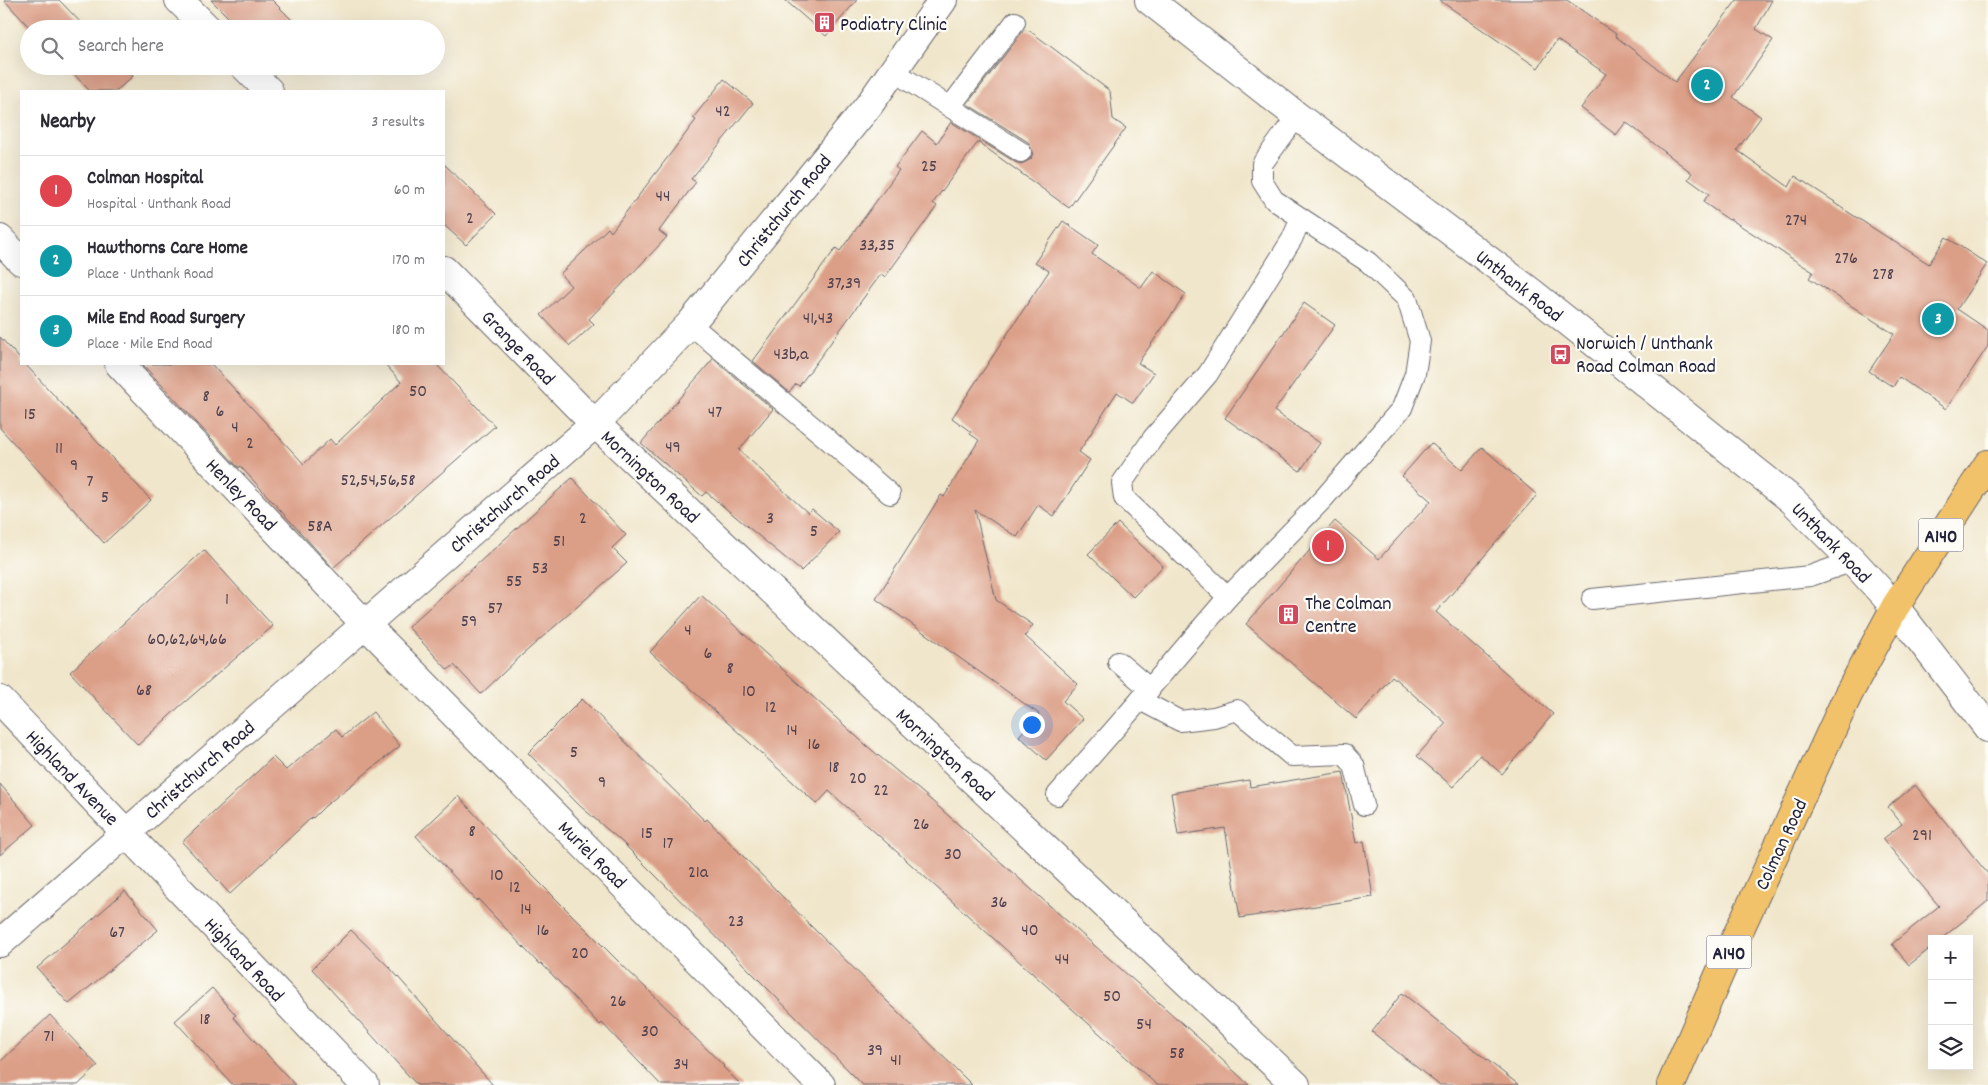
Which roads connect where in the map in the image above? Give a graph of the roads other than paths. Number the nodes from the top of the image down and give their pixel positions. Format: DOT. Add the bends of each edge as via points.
graph roads {
  1 [pos="180,0"];
  2 [pos="943,0"];
  3 [pos="1149,0"];
  4 [pos="199,20"];
  5 [pos="1015,22"];
  6 [pos="893,71"];
  7 [pos="253,75"];
  8 [pos="268,90"];
  9 [pos="950,107"];
  10 [pos="1297,116"];
  11 [pos="1021,152"];
  12 [pos="1301,218"];
  13 [pos="0,239"];
  14 [pos="20,260"];
  15 [pos="445,271"];
  16 [pos="690,324"];
  17 [pos="120,365"];
  18 [pos="596,423"];
  19 [pos="1988,464"];
  20 [pos="890,494"];
  21 [pos="1853,561"];
  22 [pos="1228,597"];
  23 [pos="1592,598"];
  24 [pos="1894,606"];
  25 [pos="366,624"];
  26 [pos="1118,662"];
  27 [pos="1145,695"];
  28 [pos="0,700"];
  29 [pos="1988,728"];
  30 [pos="1057,795"];
  31 [pos="1364,805"];
  32 [pos="126,832"];
  33 [pos="0,943"];
  34 [pos="365,1085"];
  35 [pos="821,1085"];
  36 [pos="1296,1085"];
  37 [pos="1671,1085"];
  1 -- 4 [label="street"];
  2 -- 6 [label="street, Christchurch Road"];
  3 -- 10 [label="street, Unthank Road"];
  5 -- 9 [label="lane"];
  6 -- 9 [label="lane"];
  6 -- 16 [label="street, Christchurch Road" via="869,105"];
  7 -- 8 [label="street"];
  9 -- 11 [label="lane"];
  10 -- 12 [label="lane" via="1262,164 1262,181 1274,200"];
  10 -- 21 [label="street, Unthank Road" via="1531,292 1792,500"];
  12 -- 22 [label="lane" via="1292,238 1208,374 1153,438 1122,483 1124,498"];
  12 -- 22 [label="lane" via="1368,262 1407,299 1420,341 1415,374 1402,408"];
  13 -- 14 [label="street"];
  15 -- 18 [label="street, Grange Road"];
  16 -- 18 [label="street, Christchurch Road"];
  16 -- 20 [label="lane"];
  17 -- 25 [label="street, Henley Road"];
  18 -- 25 [label="street, Christchurch Road"];
  18 -- 36 [label="street, Mornington Road"];
  19 -- 24 [label="highway, A140"];
  21 -- 23 [label="lane" via="1810,576"];
  21 -- 24 [label="street, Unthank Road"];
  22 -- 27 [label="lane"];
  24 -- 29 [label="street, Unthank Road"];
  24 -- 37 [label="highway, Colman Road / A140" via="1848,695"];
  25 -- 32 [label="street, Christchurch Road"];
  25 -- 35 [label="street, Muriel Road"];
  26 -- 27 [label="lane"];
  27 -- 30 [label="lane"];
  27 -- 31 [label="lane" via="1180,721 1237,710 1292,756 1344,754 1354,765"];
  28 -- 32 [label="street, Highland Avenue"];
  32 -- 33 [label="street, Christchurch Road"];
  32 -- 34 [label="street, Highland Road"];
}
